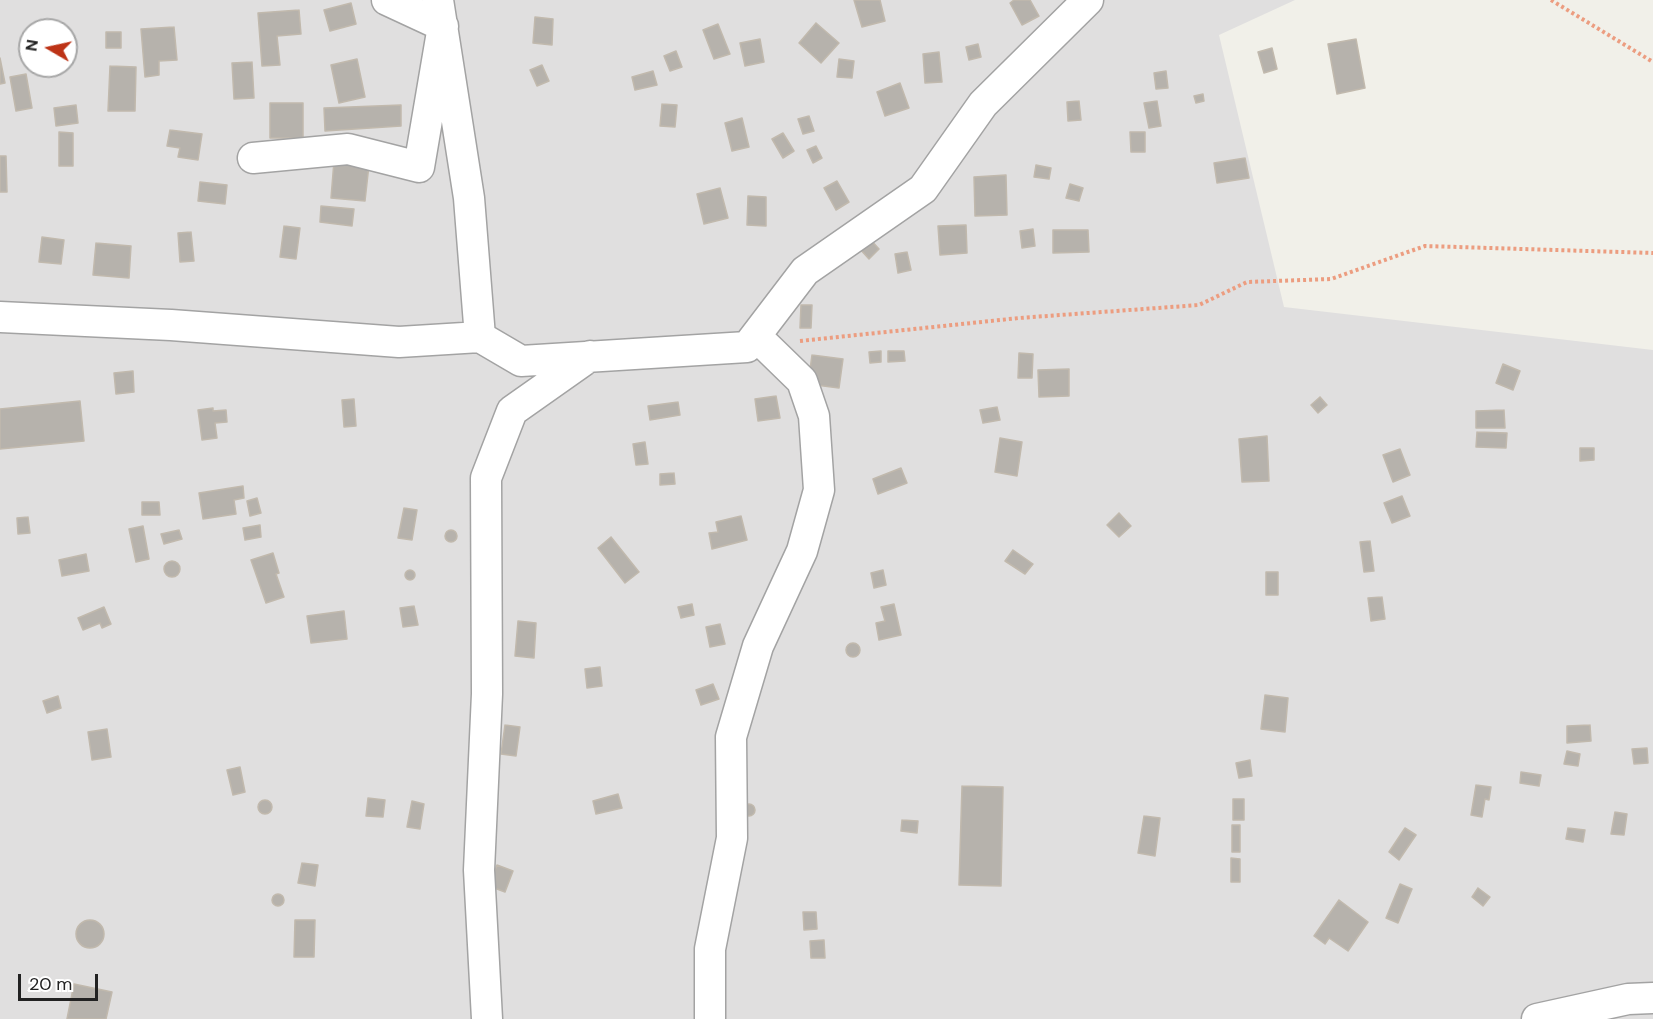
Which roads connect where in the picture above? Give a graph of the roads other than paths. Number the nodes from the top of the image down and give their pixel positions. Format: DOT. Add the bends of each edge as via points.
graph roads {
  1 [pos="387,0"];
  2 [pos="1088,0"];
  3 [pos="440,13"];
  4 [pos="253,158"];
  5 [pos="0,317"];
  6 [pos="480,337"];
  7 [pos="765,345"];
  8 [pos="590,356"];
  9 [pos="1653,998"];
  10 [pos="487,1019"];
  11 [pos="710,1019"];
  12 [pos="1537,1019"];
  1 -- 3 [label="street"];
  2 -- 8 [label="street" via="983,104 923,189 805,271 747,347"];
  3 -- 4 [label="street" via="419,166 348,148"];
  3 -- 6 [label="street" via="469,198"];
  5 -- 6 [label="street" via="399,342"];
  6 -- 8 [label="street" via="521,361"];
  7 -- 11 [label="street" via="802,381 814,416 819,490 802,551 758,646 730,737 732,838 710,949"];
  8 -- 10 [label="street" via="512,411 486,478 487,694 480,870"];
  9 -- 12 [label="street" via="1628,999"];
}
